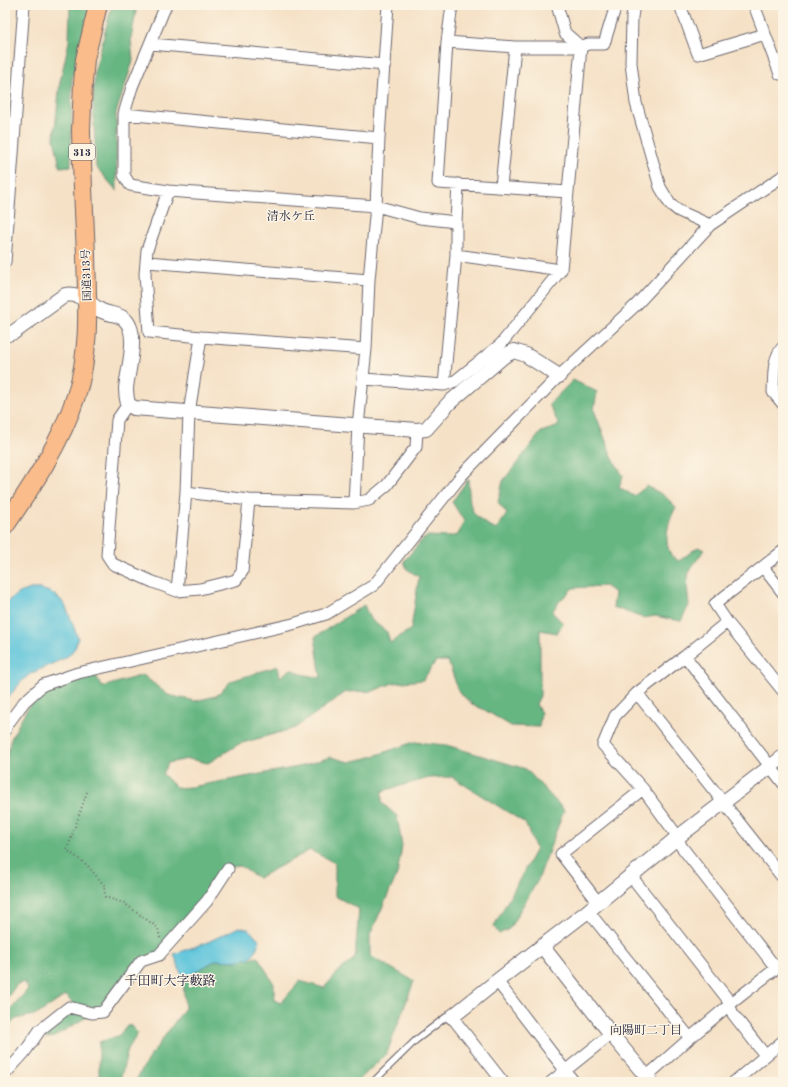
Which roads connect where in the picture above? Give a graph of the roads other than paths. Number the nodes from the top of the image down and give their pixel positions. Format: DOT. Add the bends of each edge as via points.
graph roads {
  1 [pos="24,5"];
  2 [pos="98,5"];
  3 [pos="166,5"];
  4 [pos="388,5"];
  5 [pos="452,5"];
  6 [pos="556,5"];
  7 [pos="616,5"];
  8 [pos="634,5"];
  9 [pos="680,5"];
  10 [pos="754,5"];
  11 [pos="765,34"];
  12 [pos="447,42"];
  13 [pos="151,44"];
  14 [pos="516,47"];
  15 [pos="581,48"];
  16 [pos="384,65"];
  17 [pos="783,74"];
  18 [pos="124,114"];
  19 [pos="10,125"];
  20 [pos="379,138"];
  21 [pos="783,176"];
  22 [pos="458,184"];
  23 [pos="501,187"];
  24 [pos="168,191"];
  25 [pos="568,192"];
  26 [pos="376,206"];
  27 [pos="456,222"];
  28 [pos="710,225"];
  29 [pos="456,255"];
  30 [pos="5,262"];
  31 [pos="147,262"];
  32 [pos="561,270"];
  33 [pos="369,280"];
  34 [pos="87,301"];
  35 [pos="5,335"];
  36 [pos="201,337"];
  37 [pos="783,347"];
  38 [pos="366,349"];
  39 [pos="559,376"];
  40 [pos="364,379"];
  41 [pos="444,385"];
  42 [pos="128,404"];
  43 [pos="783,404"];
  44 [pos="189,413"];
  45 [pos="358,426"];
  46 [pos="417,430"];
  47 [pos="186,492"];
  48 [pos="249,500"];
  49 [pos="354,503"];
  50 [pos="5,526"];
  51 [pos="783,551"];
  52 [pos="762,567"];
  53 [pos="177,591"];
  54 [pos="783,593"];
  55 [pos="727,622"];
  56 [pos="686,656"];
  57 [pos="783,692"];
  58 [pos="637,693"];
  59 [pos="5,731"];
  60 [pos="783,757"];
  61 [pos="770,767"];
  62 [pos="783,783"];
  63 [pos="643,789"];
  64 [pos="724,803"];
  65 [pos="678,837"];
  66 [pos="228,869"];
  67 [pos="631,876"];
  68 [pos="783,878"];
  69 [pos="593,906"];
  70 [pos="542,946"];
  71 [pos="780,966"];
  72 [pos="497,980"];
  73 [pos="729,1005"];
  74 [pos="452,1017"];
  75 [pos="611,1034"];
  76 [pos="690,1038"];
  77 [pos="783,1041"];
  78 [pos="765,1055"];
  79 [pos="565,1071"];
  80 [pos="5,1074"];
  81 [pos="649,1079"];
  82 [pos="740,1080"];
  83 [pos="373,1082"];
  84 [pos="503,1082"];
  85 [pos="551,1082"];
  86 [pos="574,1082"];
  1 -- 19 [label="street"];
  2 -- 34 [label="highway, 国道313号 / 313" via="85,59 81,108"];
  3 -- 13 [label="street"];
  4 -- 16 [label="street"];
  5 -- 12 [label="street"];
  6 -- 15 [label="street" via="565,33"];
  7 -- 15 [label="street" via="604,44 588,44"];
  8 -- 28 [label="street" via="631,63 636,103 660,187 670,204 679,211"];
  9 -- 11 [label="street" via="698,54"];
  10 -- 11 [label="street"];
  11 -- 17 [label="street" via="780,74"];
  12 -- 14 [label="street"];
  12 -- 22 [label="street" via="438,183"];
  13 -- 16 [label="street"];
  13 -- 18 [label="street" via="132,87"];
  14 -- 15 [label="street"];
  14 -- 23 [label="street"];
  15 -- 25 [label="street"];
  16 -- 20 [label="street"];
  18 -- 20 [label="street"];
  18 -- 24 [label="street" via="124,175 130,185"];
  19 -- 30 [label="street"];
  20 -- 26 [label="street"];
  21 -- 28 [label="street"];
  22 -- 23 [label="street"];
  22 -- 27 [label="street"];
  23 -- 25 [label="street"];
  24 -- 26 [label="street"];
  24 -- 31 [label="street" via="147,250"];
  25 -- 32 [label="street"];
  26 -- 27 [label="street" via="420,218"];
  26 -- 33 [label="street"];
  27 -- 29 [label="street"];
  28 -- 39 [label="street" via="637,304"];
  29 -- 32 [label="street"];
  29 -- 41 [label="street"];
  31 -- 33 [label="street"];
  31 -- 36 [label="street" via="145,274 149,332"];
  32 -- 41 [label="street" via="501,344 455,381"];
  33 -- 38 [label="street"];
  34 -- 35 [label="street" via="72,293 65,295 14,332"];
  34 -- 42 [label="street" via="124,319 131,330 133,344 126,391"];
  34 -- 50 [label="highway, 国道313号 / 313" via="87,337 76,396 53,448"];
  36 -- 38 [label="street"];
  36 -- 44 [label="street"];
  37 -- 43 [label="street" via="778,352 773,392"];
  38 -- 40 [label="street"];
  39 -- 46 [label="street" via="526,355 514,351 504,356 449,403 426,429"];
  39 -- 59 [label="street" via="461,476 374,586 326,614 293,624 78,673 43,685 24,702"];
  40 -- 41 [label="street"];
  40 -- 45 [label="street"];
  42 -- 44 [label="street" via="134,408"];
  42 -- 53 [label="street" via="117,420 107,555 113,564"];
  44 -- 45 [label="street"];
  44 -- 47 [label="street"];
  45 -- 46 [label="street"];
  45 -- 49 [label="street"];
  46 -- 49 [label="street" via="416,447 387,486 369,500"];
  47 -- 48 [label="street"];
  47 -- 53 [label="street"];
  48 -- 49 [label="street"];
  48 -- 53 [label="street" via="242,572 236,580 200,589"];
  51 -- 52 [label="street"];
  52 -- 54 [label="street"];
  52 -- 55 [label="street" via="715,604"];
  55 -- 56 [label="street"];
  55 -- 57 [label="street"];
  56 -- 58 [label="street"];
  56 -- 61 [label="street"];
  58 -- 63 [label="street" via="615,716 603,745"];
  58 -- 64 [label="street"];
  60 -- 61 [label="street"];
  61 -- 62 [label="street"];
  61 -- 64 [label="street"];
  63 -- 65 [label="street"];
  63 -- 69 [label="street" via="560,854"];
  64 -- 65 [label="street"];
  64 -- 68 [label="street"];
  65 -- 67 [label="street"];
  65 -- 71 [label="street" via="681,846"];
  66 -- 80 [label="street" via="207,901 159,955 141,961 103,1012 92,1013 69,1008 40,1030"];
  67 -- 69 [label="street"];
  67 -- 73 [label="street" via="726,997"];
  69 -- 70 [label="street"];
  69 -- 76 [label="street"];
  70 -- 72 [label="street"];
  70 -- 75 [label="street"];
  71 -- 73 [label="street"];
  72 -- 74 [label="street"];
  72 -- 79 [label="street"];
  73 -- 76 [label="street"];
  73 -- 78 [label="street" via="733,1014"];
  74 -- 83 [label="lane" via="446,1017 416,1040"];
  74 -- 84 [label="street"];
  75 -- 79 [label="street"];
  75 -- 81 [label="street"];
  76 -- 81 [label="street"];
  77 -- 78 [label="street"];
  78 -- 82 [label="street"];
  79 -- 85 [label="street"];
  79 -- 86 [label="street"];
}
